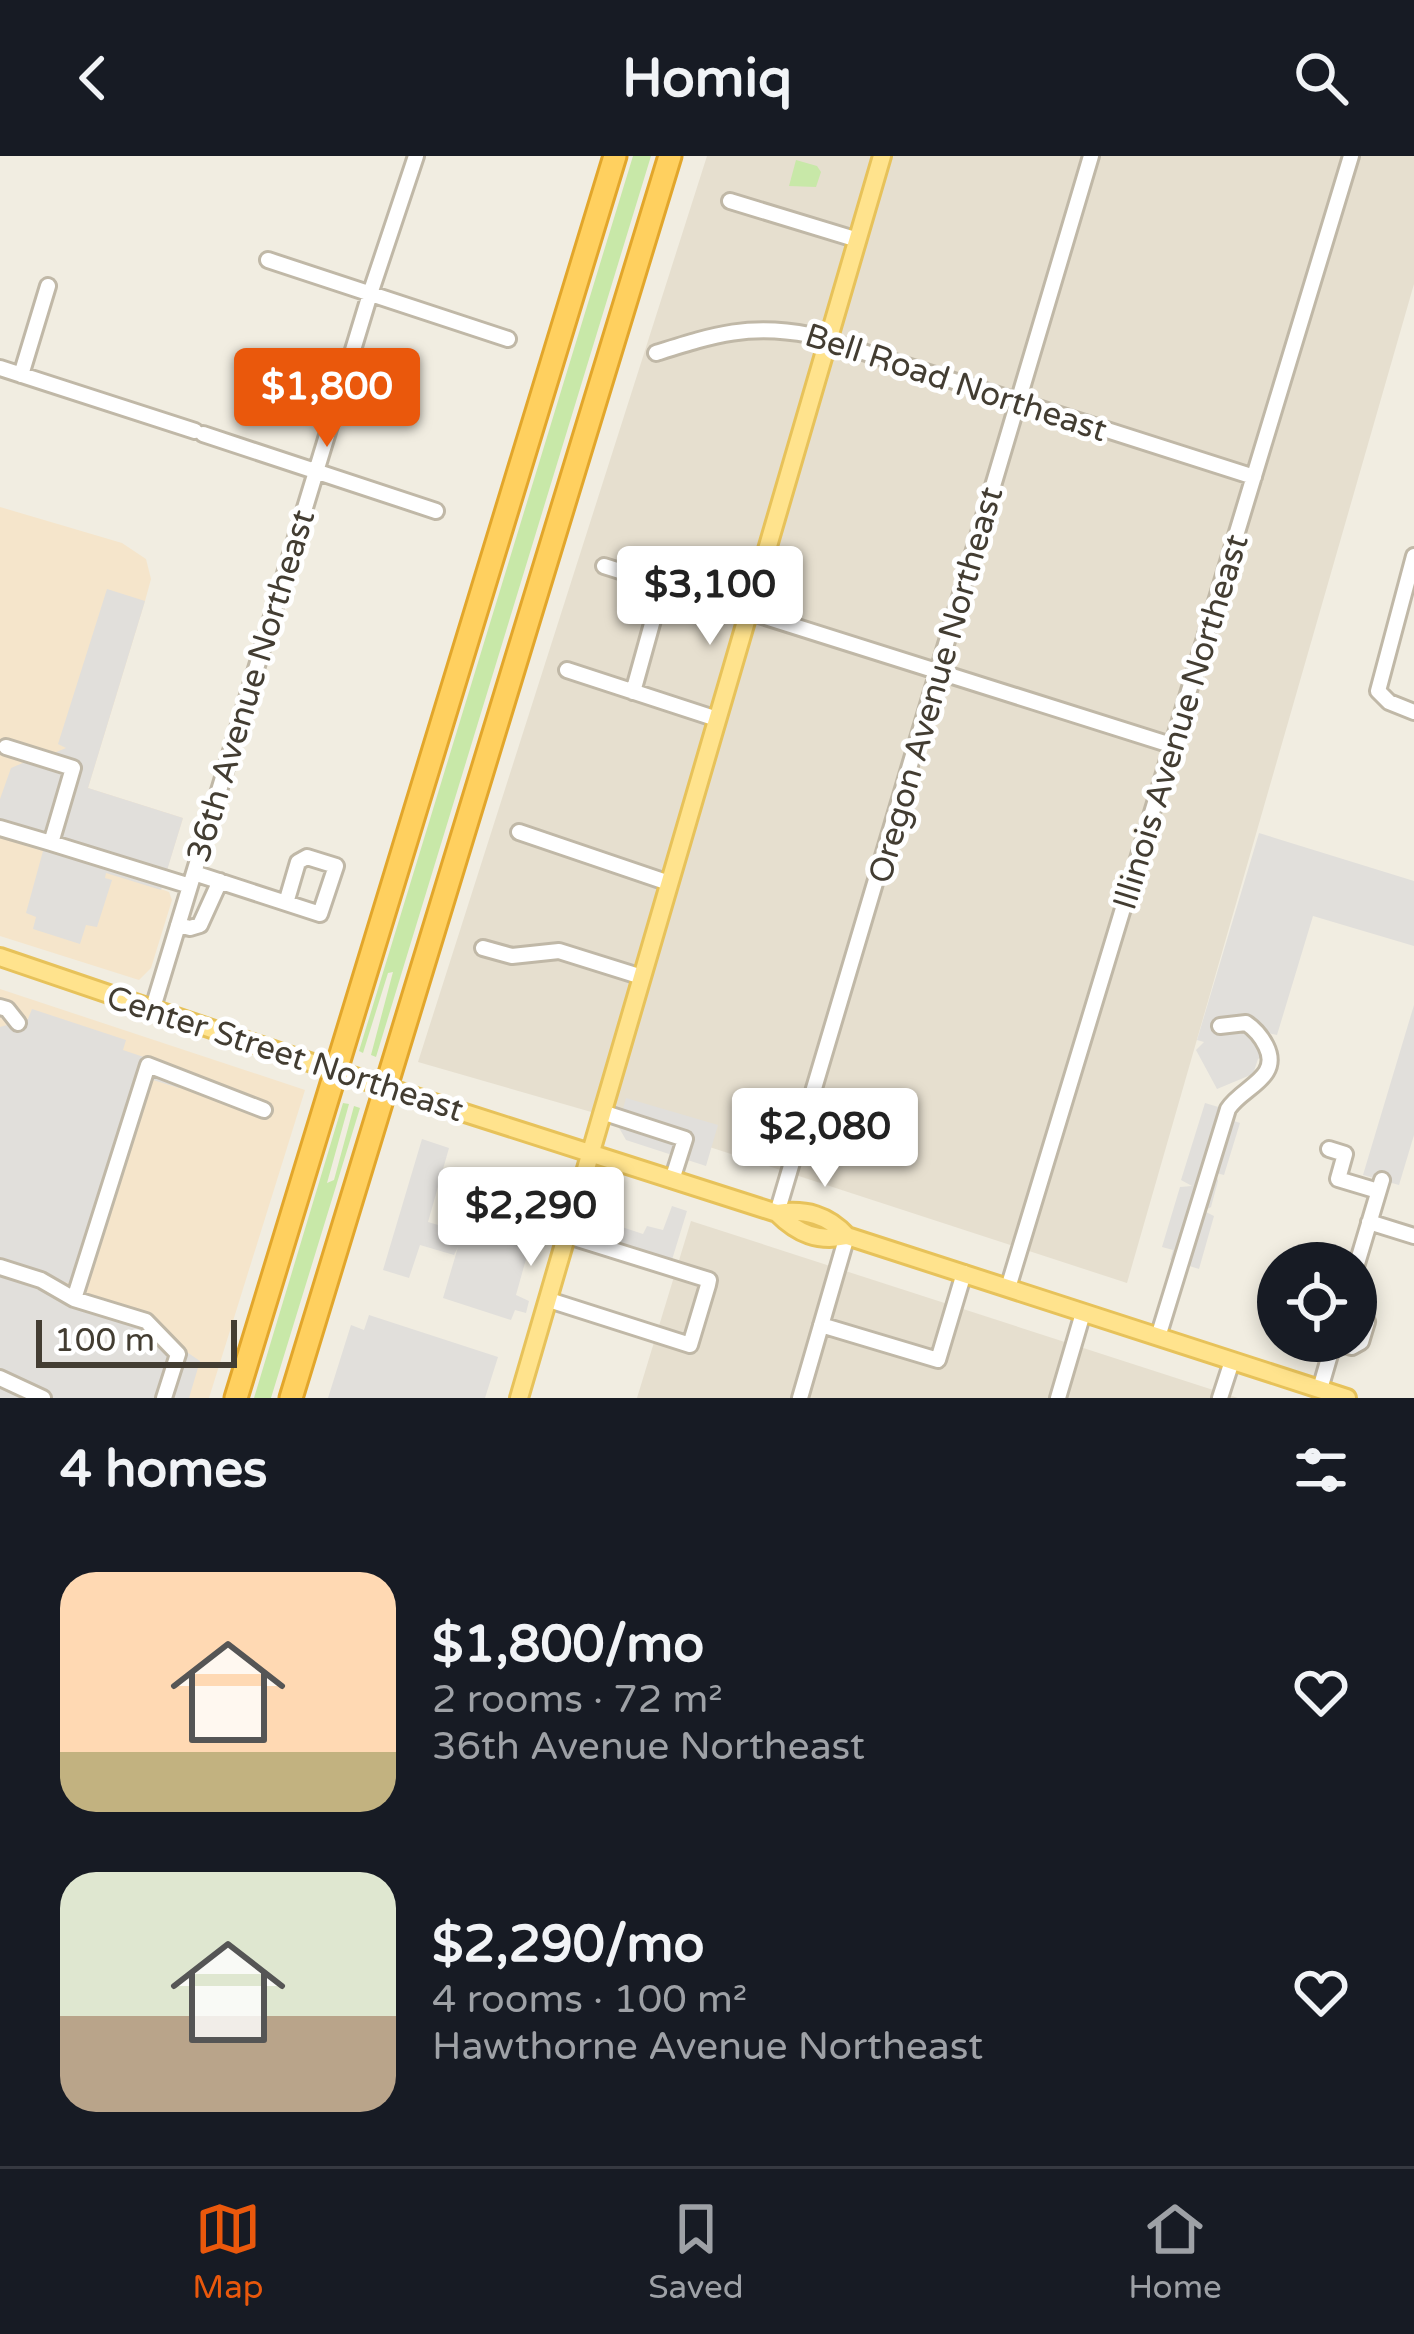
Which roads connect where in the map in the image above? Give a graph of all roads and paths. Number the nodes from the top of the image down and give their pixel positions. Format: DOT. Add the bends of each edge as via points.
graph roads {
  1 [pos="416,156"];
  2 [pos="615,156"];
  3 [pos="670,156"];
  4 [pos="882,156"];
  5 [pos="1091,156"];
  6 [pos="1351,156"];
  7 [pos="730,201"];
  8 [pos="858,240"];
  9 [pos="268,260"];
  10 [pos="48,286"];
  11 [pos="370,294"];
  12 [pos="508,339"];
  13 [pos="829,340"];
  14 [pos="656,353"];
  15 [pos="0,368"];
  16 [pos="21,375"];
  17 [pos="1018,405"];
  18 [pos="316,472"];
  19 [pos="1254,477"];
  20 [pos="436,511"];
  21 [pos="1414,556"];
  22 [pos="604,566"];
  23 [pos="663,584"];
  24 [pos="748,612"];
  25 [pos="567,670"];
  26 [pos="941,672"];
  27 [pos="633,692"];
  28 [pos="1414,712"];
  29 [pos="717,719"];
  30 [pos="1174,746"];
  31 [pos="3,747"];
  32 [pos="0,764"];
  33 [pos="0,828"];
  34 [pos="519,832"];
  35 [pos="50,844"];
  36 [pos="192,880"];
  37 [pos="220,881"];
  38 [pos="669,883"];
  39 [pos="286,903"];
  40 [pos="178,925"];
  41 [pos="484,948"];
  42 [pos="0,957"];
  43 [pos="642,976"];
  44 [pos="152,1011"];
  45 [pos="0,1014"];
  46 [pos="18,1023"];
  47 [pos="1220,1026"];
  48 [pos="264,1110"];
  49 [pos="602,1112"];
  50 [pos="1329,1149"];
  51 [pos="590,1154"];
  52 [pos="672,1180"];
  53 [pos="777,1213"];
  54 [pos="1369,1222"];
  55 [pos="568,1236"];
  56 [pos="847,1236"];
  57 [pos="1414,1236"];
  58 [pos="1363,1242"];
  59 [pos="0,1267"];
  60 [pos="964,1273"];
  61 [pos="1008,1288"];
  62 [pos="74,1299"];
  63 [pos="549,1300"];
  64 [pos="1083,1312"];
  65 [pos="821,1324"];
  66 [pos="1157,1337"];
  67 [pos="1232,1361"];
  68 [pos="1328,1362"];
  69 [pos="0,1378"];
  70 [pos="1320,1389"];
  71 [pos="1294,1390"];
  72 [pos="43,1398"];
  73 [pos="164,1398"];
  74 [pos="236,1398"];
  75 [pos="291,1398"];
  76 [pos="519,1398"];
  77 [pos="800,1398"];
  78 [pos="1058,1398"];
  79 [pos="1220,1398"];
  80 [pos="1347,1398"];
  1 -- 11 [label="street, 36th Avenue Northeast"];
  2 -- 74 [label="highway"];
  3 -- 75 [label="highway"];
  4 -- 8 [label="main road"];
  5 -- 17 [label="street, Oregon Avenue Northeast"];
  6 -- 19 [label="street, Illinois Avenue Northeast"];
  7 -- 8 [label="street"];
  8 -- 13 [label="main road"];
  9 -- 11 [label="street"];
  10 -- 16 [label="street"];
  11 -- 12 [label="street"];
  11 -- 18 [label="street, 36th Avenue Northeast"];
  13 -- 14 [label="street, Bell Road Northeast" via="749,328"];
  13 -- 17 [label="street, Bell Road Northeast"];
  13 -- 24 [label="main road"];
  15 -- 16 [label="street"];
  16 -- 18 [label="street"];
  17 -- 19 [label="street, Bell Road Northeast"];
  17 -- 26 [label="street, Oregon Avenue Northeast"];
  18 -- 20 [label="street"];
  18 -- 36 [label="street, 36th Avenue Northeast"];
  19 -- 30 [label="street, Illinois Avenue Northeast"];
  21 -- 28 [label="street" via="1378,691"];
  22 -- 23 [label="street"];
  23 -- 24 [label="street"];
  23 -- 27 [label="street"];
  24 -- 26 [label="street"];
  24 -- 29 [label="main road"];
  25 -- 27 [label="street"];
  26 -- 30 [label="street"];
  26 -- 53 [label="street, Oregon Avenue Northeast"];
  27 -- 29 [label="street"];
  29 -- 38 [label="main road"];
  30 -- 61 [label="street, Illinois Avenue Northeast"];
  31 -- 32 [label="street"];
  31 -- 35 [label="street" via="73,768"];
  33 -- 35 [label="street"];
  34 -- 38 [label="street"];
  35 -- 36 [label="street"];
  36 -- 37 [label="street"];
  36 -- 40 [label="street, 36th Avenue Northeast"];
  37 -- 39 [label="street"];
  37 -- 40 [label="street" via="200,925"];
  38 -- 43 [label="main road"];
  39 -- 39 [label="street" via="320,914 336,866 308,857 298,862"];
  40 -- 44 [label="street, 36th Avenue Northeast"];
  41 -- 43 [label="street" via="512,956 569,952"];
  42 -- 44 [label="main road, Center Street Northeast"];
  43 -- 49 [label="main road"];
  44 -- 51 [label="main road, Center Street Northeast, bridge"];
  45 -- 46 [label="street"];
  47 -- 66 [label="street" via="1256,1030 1270,1066 1228,1109"];
  48 -- 62 [label="street" via="148,1065"];
  49 -- 51 [label="main road"];
  49 -- 52 [label="street" via="685,1139"];
  50 -- 54 [label="street" via="1346,1154 1338,1179 1380,1185"];
  51 -- 52 [label="main road, Center Street Northeast"];
  51 -- 55 [label="main road"];
  52 -- 53 [label="main road, Center Street Northeast"];
  53 -- 56 [label="main road, Center Street Northeast" via="799,1209 834,1221"];
  54 -- 57 [label="street"];
  54 -- 58 [label="street"];
  55 -- 63 [label="main road"];
  55 -- 63 [label="street" via="710,1280 690,1345"];
  56 -- 60 [label="main road, Center Street Northeast"];
  56 -- 65 [label="street"];
  59 -- 62 [label="street"];
  60 -- 61 [label="main road, Center Street Northeast"];
  60 -- 65 [label="street" via="938,1360"];
  61 -- 64 [label="main road, Center Street Northeast"];
  62 -- 73 [label="street" via="146,1322 178,1354"];
  63 -- 76 [label="main road"];
  64 -- 66 [label="main road, Center Street Northeast"];
  64 -- 78 [label="street"];
  65 -- 77 [label="street"];
  66 -- 67 [label="main road, Center Street Northeast"];
  67 -- 71 [label="main road, Center Street Northeast"];
  67 -- 79 [label="street"];
  68 -- 70 [label="street"];
  69 -- 72 [label="street"];
  70 -- 71 [label="main road, Center Street Northeast"];
  70 -- 80 [label="main road, Center Street Northeast"];
}
